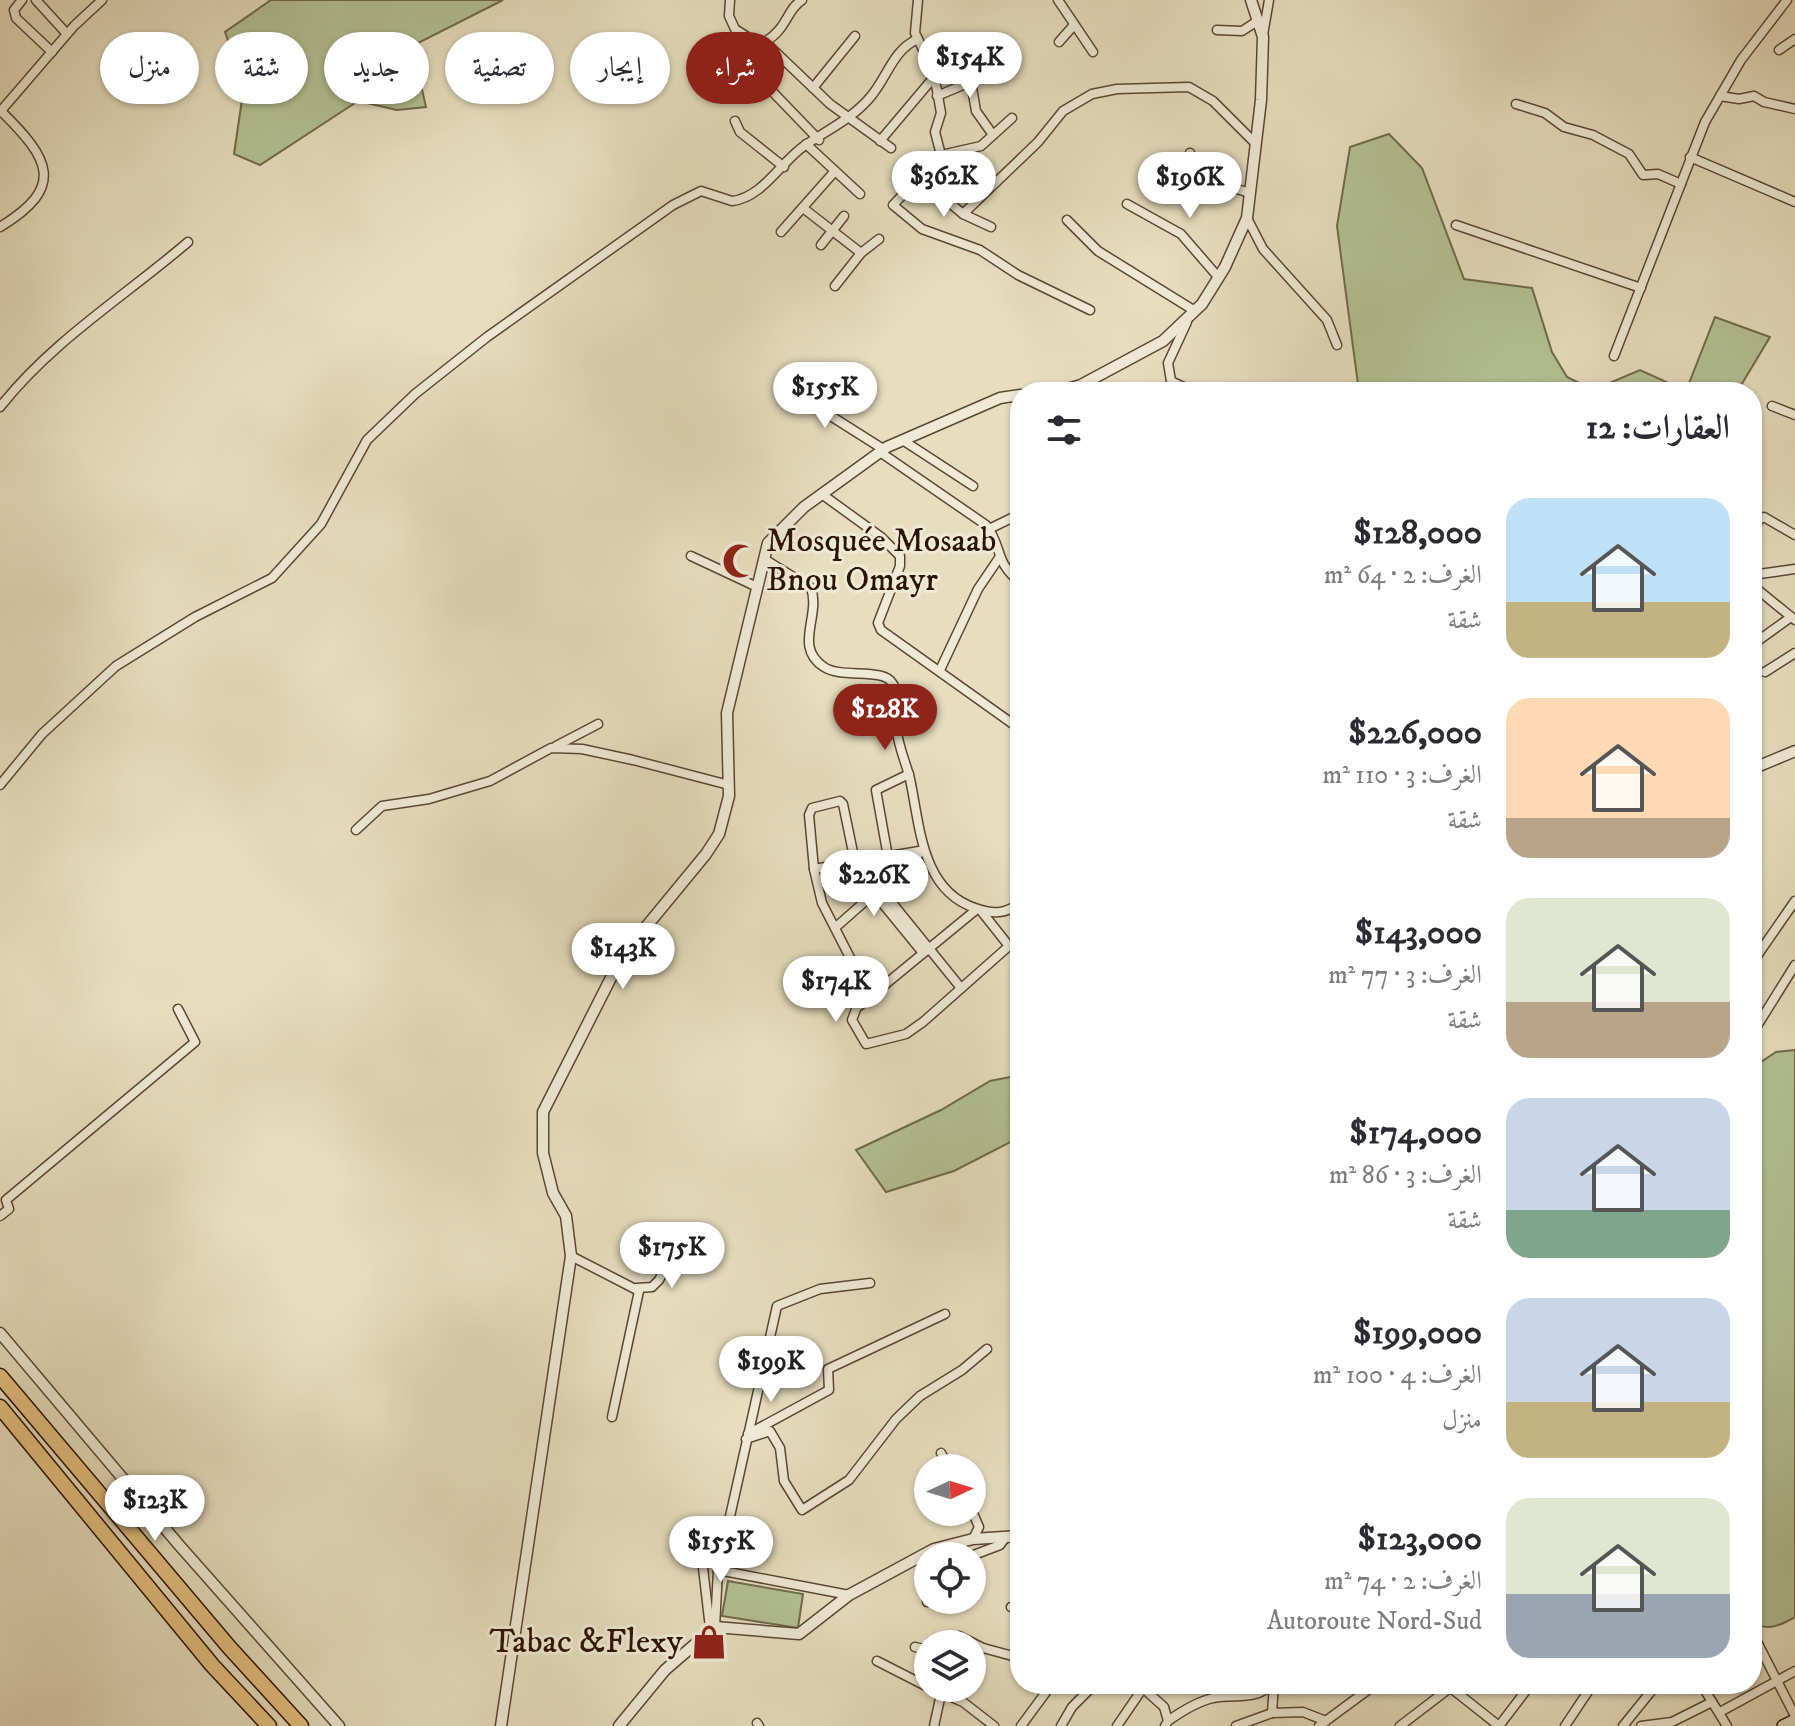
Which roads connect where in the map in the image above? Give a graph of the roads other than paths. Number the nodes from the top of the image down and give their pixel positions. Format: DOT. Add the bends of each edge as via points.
graph roads {
  1 [pos="22,0"];
  2 [pos="36,0"];
  3 [pos="102,0"];
  4 [pos="730,0"];
  5 [pos="802,0"];
  6 [pos="918,0"];
  7 [pos="1058,0"];
  8 [pos="1251,0"];
  9 [pos="1269,0"];
  10 [pos="1787,0"];
  11 [pos="1259,20"];
  12 [pos="1074,25"];
  13 [pos="1217,30"];
  14 [pos="741,32"];
  15 [pos="780,32"];
  16 [pos="67,34"];
  17 [pos="855,36"];
  18 [pos="1263,37"];
  19 [pos="918,39"];
  20 [pos="1795,39"];
  21 [pos="1059,42"];
  22 [pos="1779,50"];
  23 [pos="52,52"];
  24 [pos="1093,52"];
  25 [pos="784,60"];
  26 [pos="989,74"];
  27 [pos="934,77"];
  28 [pos="971,82"];
  29 [pos="813,88"];
  30 [pos="937,96"];
  31 [pos="1720,96"];
  32 [pos="784,104"];
  33 [pos="1516,104"];
  34 [pos="1795,109"];
  35 [pos="0,112"];
  36 [pos="849,117"];
  37 [pos="1012,118"];
  38 [pos="735,121"];
  39 [pos="993,135"];
  40 [pos="819,140"];
  41 [pos="880,141"];
  42 [pos="1254,142"];
  43 [pos="806,144"];
  44 [pos="891,148"];
  45 [pos="1190,153"];
  46 [pos="941,155"];
  47 [pos="1690,157"];
  48 [pos="784,167"];
  49 [pos="835,171"];
  50 [pos="919,177"];
  51 [pos="1681,184"];
  52 [pos="1250,193"];
  53 [pos="860,194"];
  54 [pos="1795,202"];
  55 [pos="1127,204"];
  56 [pos="803,208"];
  57 [pos="963,214"];
  58 [pos="844,216"];
  59 [pos="1247,218"];
  60 [pos="1067,220"];
  61 [pos="1456,225"];
  62 [pos="0,227"];
  63 [pos="991,227"];
  64 [pos="833,230"];
  65 [pos="781,232"];
  66 [pos="879,239"];
  67 [pos="188,242"];
  68 [pos="821,245"];
  69 [pos="861,253"];
  70 [pos="1219,278"];
  71 [pos="835,286"];
  72 [pos="1641,288"];
  73 [pos="1090,310"];
  74 [pos="1192,314"];
  75 [pos="1337,345"];
  76 [pos="1614,356"];
  77 [pos="1087,382"];
  78 [pos="1173,382"];
  79 [pos="789,384"];
  80 [pos="1010,396"];
  81 [pos="1772,406"];
  82 [pos="0,407"];
  83 [pos="1795,415"];
  84 [pos="904,441"];
  85 [pos="882,450"];
  86 [pos="973,486"];
  87 [pos="823,495"];
  88 [pos="1762,518"];
  89 [pos="1010,519"];
  90 [pos="989,529"];
  91 [pos="1795,535"];
  92 [pos="691,556"];
  93 [pos="999,558"];
  94 [pos="764,559"];
  95 [pos="1795,569"];
  96 [pos="1010,574"];
  97 [pos="1762,574"];
  98 [pos="755,586"];
  99 [pos="1762,593"];
  100 [pos="1793,619"];
  101 [pos="1762,639"];
  102 [pos="1795,653"];
  103 [pos="940,670"];
  104 [pos="1765,672"];
  105 [pos="1010,722"];
  106 [pos="598,724"];
  107 [pos="551,748"];
  108 [pos="1795,751"];
  109 [pos="1762,765"];
  110 [pos="909,774"];
  111 [pos="0,785"];
  112 [pos="729,785"];
  113 [pos="356,830"];
  114 [pos="922,851"];
  115 [pos="888,857"];
  116 [pos="862,861"];
  117 [pos="814,869"];
  118 [pos="877,890"];
  119 [pos="1795,901"];
  120 [pos="979,910"];
  121 [pos="1010,910"];
  122 [pos="836,927"];
  123 [pos="1762,949"];
  124 [pos="927,950"];
  125 [pos="1795,965"];
  126 [pos="961,988"];
  127 [pos="858,1007"];
  128 [pos="178,1009"];
  129 [pos="1762,1018"];
  130 [pos="0,1216"];
  131 [pos="676,1245"];
  132 [pos="571,1256"];
  133 [pos="870,1283"];
  134 [pos="637,1288"];
  135 [pos="945,1314"];
  136 [pos="0,1333"];
  137 [pos="987,1349"];
  138 [pos="0,1376"];
  139 [pos="0,1407"];
  140 [pos="612,1417"];
  141 [pos="746,1437"];
  142 [pos="979,1526"];
  143 [pos="1010,1537"];
  144 [pos="1005,1538"];
  145 [pos="973,1539"];
  146 [pos="700,1542"];
  147 [pos="986,1550"];
  148 [pos="718,1570"];
  149 [pos="849,1595"];
  150 [pos="713,1628"];
  151 [pos="986,1649"];
  152 [pos="1762,1650"];
  153 [pos="1010,1655"];
  154 [pos="877,1661"];
  155 [pos="1795,1671"];
  156 [pos="1778,1679"];
  157 [pos="914,1680"];
  158 [pos="1762,1688"];
  159 [pos="1044,1694"];
  160 [pos="1086,1694"];
  161 [pos="1139,1694"];
  162 [pos="1150,1694"];
  163 [pos="1262,1694"];
  164 [pos="1273,1694"];
  165 [pos="1362,1694"];
  166 [pos="1442,1694"];
  167 [pos="1462,1694"];
  168 [pos="1523,1694"];
  169 [pos="1586,1694"];
  170 [pos="1649,1694"];
  171 [pos="1707,1694"];
  172 [pos="1752,1694"];
  173 [pos="939,1702"];
  174 [pos="963,1702"];
  175 [pos="1712,1702"];
  176 [pos="1720,1712"];
  177 [pos="1272,1713"];
  178 [pos="1795,1718"];
  179 [pos="261,1723"];
  180 [pos="1167,1724"];
  181 [pos="1322,1724"];
  182 [pos="301,1726"];
  183 [pos="339,1726"];
  184 [pos="501,1726"];
  185 [pos="619,1726"];
  186 [pos="934,1726"];
  187 [pos="994,1726"];
  188 [pos="1021,1726"];
  189 [pos="1061,1726"];
  190 [pos="1117,1726"];
  191 [pos="1236,1726"];
  192 [pos="1400,1726"];
  193 [pos="1499,1726"];
  194 [pos="1565,1726"];
  195 [pos="1623,1726"];
  196 [pos="1641,1726"];
  197 [pos="1727,1726"];
  198 [pos="1783,1726"];
  1 -- 23 [label="street" via="14,10 16,18"];
  2 -- 16 [label="street"];
  3 -- 16 [label="street"];
  4 -- 14 [label="street" via="729,16"];
  5 -- 15 [label="street"];
  6 -- 19 [label="street"];
  7 -- 12 [label="street"];
  8 -- 11 [label="street"];
  9 -- 18 [label="street"];
  10 -- 31 [label="street"];
  11 -- 13 [label="street" via="1238,32"];
  11 -- 18 [label="street"];
  12 -- 21 [label="street"];
  12 -- 24 [label="street"];
  16 -- 23 [label="street"];
  17 -- 29 [label="street"];
  18 -- 42 [label="street"];
  19 -- 27 [label="street"];
  19 -- 36 [label="street" via="898,54 872,96"];
  20 -- 22 [label="street"];
  23 -- 35 [label="street"];
  25 -- 29 [label="street"];
  26 -- 28 [label="street"];
  27 -- 30 [label="street"];
  27 -- 41 [label="street"];
  28 -- 30 [label="street"];
  28 -- 39 [label="street" via="976,111"];
  29 -- 36 [label="street"];
  30 -- 46 [label="street" via="941,113 935,132"];
  31 -- 34 [label="street" via="1754,96"];
  31 -- 47 [label="street"];
  32 -- 40 [label="street"];
  33 -- 51 [label="street" via="1629,154 1643,175 1658,174"];
  35 -- 62 [label="street" via="19,129 45,173 43,190 32,205"];
  36 -- 40 [label="street"];
  36 -- 41 [label="street"];
  37 -- 39 [label="street"];
  38 -- 48 [label="street" via="740,132"];
  39 -- 46 [label="street" via="981,146"];
  40 -- 43 [label="street"];
  41 -- 44 [label="street"];
  42 -- 52 [label="street"];
  42 -- 57 [label="street" via="1213,101 1189,87 1092,94 1063,111"];
  43 -- 48 [label="street"];
  43 -- 49 [label="street"];
  45 -- 52 [label="street" via="1202,176"];
  46 -- 50 [label="street"];
  47 -- 51 [label="street"];
  47 -- 54 [label="street"];
  48 -- 111 [label="street" via="739,201 702,191 673,205 487,337 376,430 321,524 272,578 116,666 42,734"];
  49 -- 53 [label="street"];
  49 -- 56 [label="street"];
  50 -- 57 [label="street"];
  50 -- 73 [label="street" via="893,205 917,226 980,250"];
  51 -- 72 [label="street"];
  52 -- 59 [label="street"];
  55 -- 70 [label="street" via="1181,234"];
  56 -- 64 [label="street"];
  56 -- 65 [label="street"];
  57 -- 63 [label="street"];
  58 -- 64 [label="street"];
  59 -- 70 [label="street"];
  59 -- 75 [label="street" via="1263,249 1327,320"];
  60 -- 74 [label="street" via="1098,251"];
  61 -- 72 [label="street"];
  64 -- 68 [label="street"];
  64 -- 69 [label="street"];
  66 -- 69 [label="street"];
  67 -- 82 [label="street" via="91,317 32,369"];
  69 -- 71 [label="street"];
  70 -- 74 [label="street"];
  72 -- 76 [label="street"];
  74 -- 77 [label="street" via="1155,346"];
  74 -- 78 [label="street" via="1168,369"];
  79 -- 85 [label="street"];
  80 -- 84 [label="street"];
  81 -- 83 [label="street"];
  84 -- 85 [label="street"];
  84 -- 86 [label="street"];
  85 -- 87 [label="street"];
  85 -- 90 [label="street"];
  87 -- 94 [label="street" via="776,532"];
  87 -- 103 [label="street" via="899,554 900,566 879,627"];
  88 -- 91 [label="street"];
  89 -- 90 [label="street"];
  90 -- 93 [label="street"];
  92 -- 98 [label="street"];
  93 -- 96 [label="street"];
  93 -- 103 [label="street" via="978,589"];
  94 -- 98 [label="street"];
  94 -- 110 [label="street" via="811,588 815,605 807,641 824,667 891,681 898,739"];
  95 -- 97 [label="street"];
  98 -- 112 [label="street" via="725,725"];
  99 -- 100 [label="street"];
  100 -- 101 [label="street"];
  102 -- 104 [label="street"];
  103 -- 105 [label="street"];
  106 -- 107 [label="street"];
  107 -- 112 [label="street" via="582,749"];
  107 -- 113 [label="street" via="490,781 382,806"];
  108 -- 109 [label="street"];
  110 -- 114 [label="street"];
  110 -- 115 [label="street" via="876,790"];
  112 -- 132 [label="street" via="719,834 622,956 543,1112 543,1153 553,1193 566,1216"];
  114 -- 115 [label="street"];
  114 -- 118 [label="street"];
  114 -- 120 [label="street" via="944,885"];
  115 -- 116 [label="street"];
  116 -- 117 [label="street"];
  116 -- 117 [label="street" via="840,801 812,808 809,815"];
  116 -- 118 [label="street"];
  117 -- 122 [label="street" via="822,903"];
  118 -- 122 [label="street"];
  118 -- 124 [label="street"];
  119 -- 123 [label="street"];
  120 -- 121 [label="street"];
  120 -- 124 [label="street"];
  120 -- 126 [label="street" via="1009,946"];
  122 -- 127 [label="street" via="862,981"];
  124 -- 126 [label="street"];
  124 -- 127 [label="street"];
  125 -- 129 [label="street"];
  126 -- 127 [label="street" via="906,1034 866,1044 852,1020"];
  128 -- 130 [label="street" via="195,1042 6,1200 9,1209"];
  131 -- 134 [label="street" via="659,1280 652,1287"];
  132 -- 134 [label="street"];
  132 -- 184 [label="street"];
  133 -- 141 [label="street" via="820,1289 777,1306"];
  134 -- 140 [label="street"];
  135 -- 141 [label="street" via="828,1369 829,1390"];
  136 -- 183 [label="street"];
  137 -- 141 [label="street" via="920,1396 849,1480 802,1510 784,1481 780,1448 770,1431"];
  138 -- 182 [label="highway"];
  139 -- 179 [label="highway"];
  141 -- 148 [label="street"];
  142 -- 145 [label="street"];
  143 -- 144 [label="street"];
  144 -- 145 [label="street"];
  144 -- 147 [label="street"];
  145 -- 149 [label="street" via="934,1549"];
  146 -- 150 [label="street"];
  148 -- 149 [label="street"];
  148 -- 150 [label="street"];
  149 -- 150 [label="street" via="799,1634"];
  150 -- 185 [label="street" via="665,1670"];
  151 -- 153 [label="street"];
  152 -- 156 [label="street"];
  154 -- 157 [label="street"];
  155 -- 156 [label="street"];
  156 -- 158 [label="street"];
  156 -- 178 [label="street"];
  159 -- 188 [label="street"];
  160 -- 189 [label="street"];
  161 -- 190 [label="street"];
  162 -- 180 [label="street" via="1164,1707"];
  163 -- 180 [label="street" via="1215,1697 1186,1708"];
  164 -- 177 [label="street"];
  165 -- 181 [label="street"];
  166 -- 192 [label="street"];
  167 -- 193 [label="street"];
  168 -- 193 [label="street"];
  169 -- 194 [label="street"];
  170 -- 195 [label="street"];
  171 -- 175 [label="street"];
  172 -- 176 [label="street"];
  173 -- 186 [label="street"];
  174 -- 187 [label="street"];
  175 -- 176 [label="street"];
  175 -- 196 [label="street" via="1672,1722"];
  176 -- 197 [label="street"];
  177 -- 181 [label="street" via="1303,1712"];
  177 -- 191 [label="street"];
  178 -- 198 [label="main road"];
}
